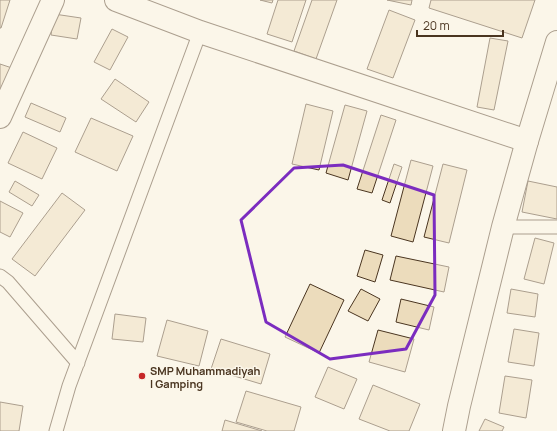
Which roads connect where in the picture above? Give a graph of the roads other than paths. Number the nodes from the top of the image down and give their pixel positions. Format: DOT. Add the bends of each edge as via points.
graph roads {
  1 [pos="52,0"];
  2 [pos="116,0"];
  3 [pos="200,32"];
  4 [pos="557,42"];
  5 [pos="0,117"];
  6 [pos="527,141"];
  7 [pos="503,227"];
  8 [pos="557,227"];
  9 [pos="0,276"];
  10 [pos="78,362"];
  11 [pos="56,431"];
  12 [pos="454,431"];
  1 -- 5 [label="street"];
  2 -- 3 [label="street"];
  3 -- 6 [label="street"];
  3 -- 10 [label="lane"];
  4 -- 6 [label="street"];
  6 -- 7 [label="street"];
  7 -- 8 [label="lane"];
  7 -- 12 [label="street"];
  9 -- 10 [label="lane"];
  10 -- 11 [label="lane"];
}
